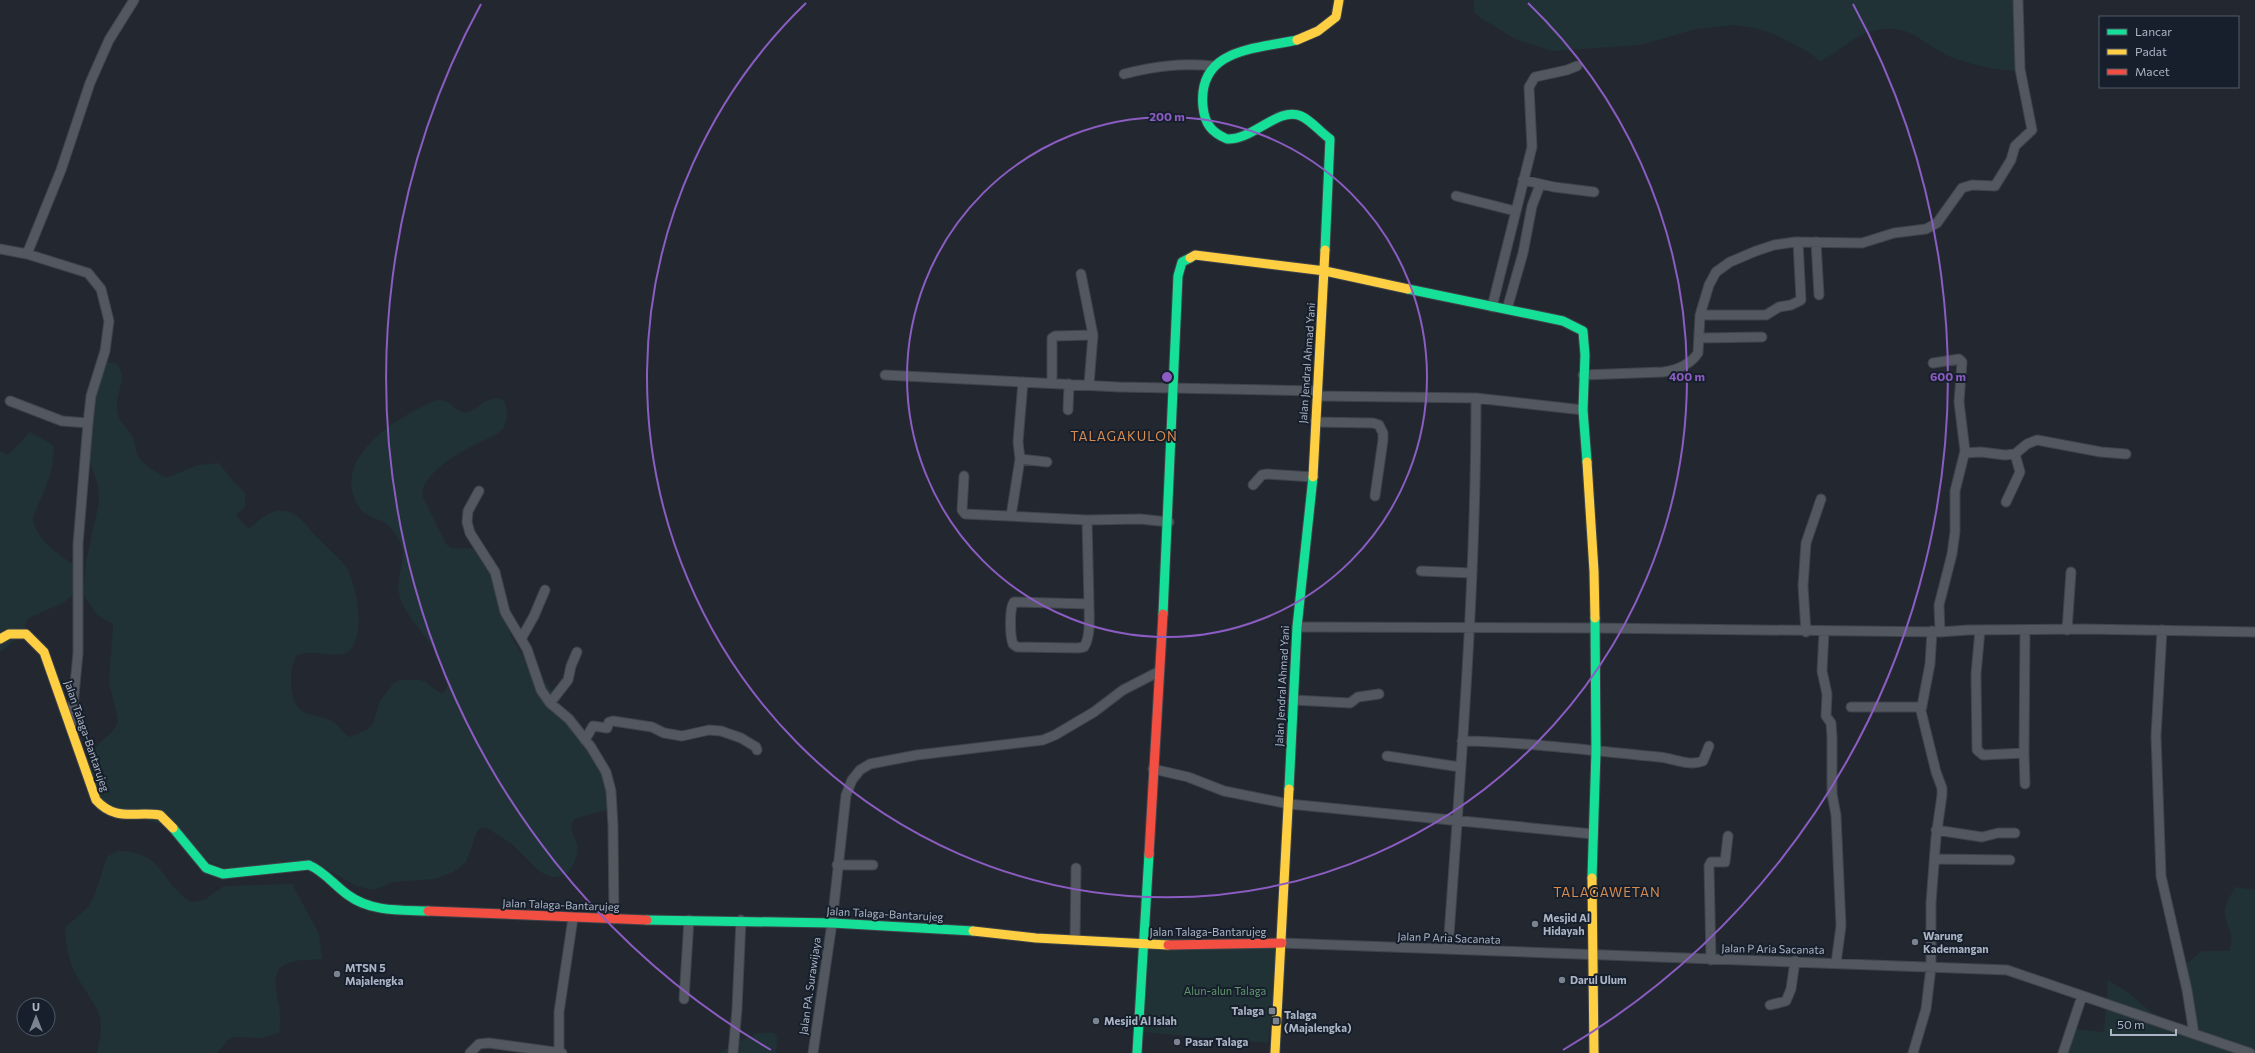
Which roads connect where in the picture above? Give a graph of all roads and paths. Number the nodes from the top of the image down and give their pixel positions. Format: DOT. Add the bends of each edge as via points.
graph roads {
  1 [pos="134,0"];
  2 [pos="1339,0"];
  3 [pos="2018,0"];
  4 [pos="1213,66"];
  5 [pos="1577,66"];
  6 [pos="1124,74"];
  7 [pos="1523,180"];
  8 [pos="1540,185"];
  9 [pos="1594,192"];
  10 [pos="1456,196"];
  11 [pos="1515,212"];
  12 [pos="1798,242"];
  13 [pos="1816,242"];
  14 [pos="0,249"];
  15 [pos="27,254"];
  16 [pos="1325,272"];
  17 [pos="1081,274"];
  18 [pos="1819,295"];
  19 [pos="1492,307"];
  20 [pos="1507,309"];
  21 [pos="1700,315"];
  22 [pos="1093,335"];
  23 [pos="1762,337"];
  24 [pos="1700,338"];
  25 [pos="1933,363"];
  26 [pos="885,375"];
  27 [pos="1584,375"];
  28 [pos="1023,382"];
  29 [pos="1052,383"];
  30 [pos="1069,384"];
  31 [pos="1089,384"];
  32 [pos="1173,387"];
  33 [pos="1318,393"];
  34 [pos="1476,398"];
  35 [pos="10,401"];
  36 [pos="1068,410"];
  37 [pos="1583,410"];
  38 [pos="1315,422"];
  39 [pos="88,423"];
  40 [pos="1965,453"];
  41 [pos="2015,454"];
  42 [pos="2126,454"];
  43 [pos="1020,460"];
  44 [pos="1047,462"];
  45 [pos="964,476"];
  46 [pos="1312,477"];
  47 [pos="1253,485"];
  48 [pos="479,491"];
  49 [pos="1375,496"];
  50 [pos="1821,499"];
  51 [pos="2006,502"];
  52 [pos="1011,516"];
  53 [pos="1087,520"];
  54 [pos="1169,522"];
  55 [pos="1421,571"];
  56 [pos="2070,572"];
  57 [pos="1471,573"];
  58 [pos="545,590"];
  59 [pos="1089,604"];
  60 [pos="1297,627"];
  61 [pos="1468,627"];
  62 [pos="1595,628"];
  63 [pos="1980,630"];
  64 [pos="2025,630"];
  65 [pos="2067,630"];
  66 [pos="2162,630"];
  67 [pos="1806,632"];
  68 [pos="1824,632"];
  69 [pos="1936,632"];
  70 [pos="2255,632"];
  71 [pos="0,639"];
  72 [pos="521,639"];
  73 [pos="577,652"];
  74 [pos="1158,672"];
  75 [pos="1379,694"];
  76 [pos="1293,700"];
  77 [pos="550,703"];
  78 [pos="1851,707"];
  79 [pos="1922,707"];
  80 [pos="71,727"];
  81 [pos="585,740"];
  82 [pos="1462,742"];
  83 [pos="1709,746"];
  84 [pos="758,750"];
  85 [pos="1596,751"];
  86 [pos="2024,753"];
  87 [pos="1387,756"];
  88 [pos="1460,767"];
  89 [pos="1153,769"];
  90 [pos="2025,784"];
  91 [pos="1289,804"];
  92 [pos="1456,819"];
  93 [pos="1936,830"];
  94 [pos="2015,833"];
  95 [pos="1592,834"];
  96 [pos="1728,836"];
  97 [pos="1935,859"];
  98 [pos="2010,860"];
  99 [pos="837,865"];
  100 [pos="873,865"];
  101 [pos="1076,868"];
  102 [pos="573,918"];
  103 [pos="614,919"];
  104 [pos="689,920"];
  105 [pos="740,920"];
  106 [pos="832,923"];
  107 [pos="1075,940"];
  108 [pos="1282,943"];
  109 [pos="1145,945"];
  110 [pos="1448,949"];
  111 [pos="1594,955"];
  112 [pos="1711,960"];
  113 [pos="1795,961"];
  114 [pos="1836,963"];
  115 [pos="1931,967"];
  116 [pos="2082,996"];
  117 [pos="684,999"];
  118 [pos="1770,1005"];
  119 [pos="2194,1034"];
  120 [pos="470,1053"];
  121 [pos="561,1053"];
  122 [pos="733,1053"];
  123 [pos="813,1053"];
  124 [pos="1137,1053"];
  125 [pos="1274,1053"];
  126 [pos="1594,1053"];
  127 [pos="1913,1053"];
  128 [pos="2063,1053"];
  129 [pos="2250,1053"];
  1 -- 15 [label="street" via="109,40 82,101 61,170"];
  2 -- 4 [label="main road" via="1336,17 1318,31 1296,40 1251,47 1227,56"];
  3 -- 13 [label="street" via="2020,70 2032,130 2015,146 1999,183 1992,187 1972,185 1962,188 1937,223 1926,229 1894,233 1862,243"];
  4 -- 6 [label="street" via="1161,66"];
  4 -- 16 [label="main road, Jalan Jendral Ahmad Yani" via="1206,82 1203,101 1204,117 1216,135 1224,139 1237,140 1288,114 1301,117 1330,138"];
  5 -- 7 [label="street" via="1535,77 1529,87 1532,147"];
  7 -- 8 [label="street"];
  7 -- 11 [label="street"];
  8 -- 9 [label="street"];
  8 -- 20 [label="street" via="1532,206 1523,253"];
  10 -- 11 [label="street"];
  11 -- 19 [label="street"];
  12 -- 13 [label="street"];
  12 -- 21 [label="street" via="1756,251 1730,262 1716,272 1709,285"];
  12 -- 21 [label="street" via="1800,300 1779,307 1766,315"];
  13 -- 18 [label="street"];
  14 -- 15 [label="street"];
  15 -- 39 [label="street" via="88,273 95,279 105,300 109,320 108,334 94,383"];
  16 -- 19 [label="main road"];
  16 -- 32 [label="main road" via="1232,259 1195,256 1186,258 1179,268 1178,276"];
  16 -- 33 [label="main road, Jalan Jendral Ahmad Yani"];
  17 -- 22 [label="street"];
  19 -- 20 [label="main road"];
  20 -- 27 [label="main road" via="1563,321 1581,328 1584,334"];
  21 -- 24 [label="street"];
  22 -- 29 [label="street" via="1053,337"];
  22 -- 31 [label="street"];
  23 -- 24 [label="street"];
  24 -- 27 [label="street" via="1697,355 1673,371"];
  25 -- 40 [label="street" via="1959,359 1962,362 1959,402"];
  26 -- 28 [label="street"];
  27 -- 37 [label="main road"];
  28 -- 29 [label="street"];
  28 -- 43 [label="street" via="1018,438"];
  29 -- 30 [label="street"];
  30 -- 31 [label="street"];
  30 -- 36 [label="street"];
  31 -- 32 [label="street"];
  32 -- 33 [label="street"];
  32 -- 54 [label="main road"];
  33 -- 34 [label="street"];
  33 -- 38 [label="main road, Jalan Jendral Ahmad Yani"];
  34 -- 37 [label="street"];
  34 -- 57 [label="street"];
  35 -- 39 [label="street" via="62,421"];
  37 -- 62 [label="main road" via="1594,571"];
  38 -- 46 [label="main road, Jalan Jendral Ahmad Yani"];
  38 -- 49 [label="street" via="1379,425 1383,433"];
  39 -- 80 [label="street" via="78,544 79,622 74,718"];
  40 -- 41 [label="street" via="1981,452 2005,456"];
  40 -- 69 [label="street" via="1955,491 1955,532 1939,605"];
  41 -- 42 [label="street" via="2037,440"];
  41 -- 51 [label="street" via="2020,472"];
  43 -- 44 [label="street"];
  43 -- 52 [label="street"];
  45 -- 52 [label="street" via="963,512"];
  46 -- 47 [label="street" via="1267,474 1262,475"];
  46 -- 60 [label="main road, Jalan Jendral Ahmad Yani"];
  48 -- 72 [label="street" via="468,511 470,533 495,572 505,612"];
  50 -- 67 [label="street" via="1806,543 1803,586"];
  52 -- 53 [label="street"];
  53 -- 54 [label="street" via="1140,519"];
  53 -- 59 [label="street"];
  54 -- 74 [label="main road"];
  55 -- 57 [label="street"];
  56 -- 65 [label="street"];
  57 -- 61 [label="street"];
  58 -- 72 [label="street"];
  59 -- 59 [label="street" via="1087,642 1084,647 1017,647 1013,644 1011,620 1014,602"];
  60 -- 61 [label="street"];
  60 -- 76 [label="main road, Jalan Jendral Ahmad Yani"];
  61 -- 62 [label="street"];
  61 -- 82 [label="street" via="1466,708"];
  62 -- 67 [label="street"];
  62 -- 85 [label="main road"];
  63 -- 64 [label="street"];
  63 -- 69 [label="street"];
  63 -- 86 [label="street" via="1976,674 1977,750 1983,755"];
  64 -- 65 [label="street"];
  64 -- 86 [label="street"];
  65 -- 66 [label="street"];
  66 -- 70 [label="street"];
  66 -- 119 [label="street" via="2156,736 2161,876 2187,990"];
  67 -- 68 [label="street"];
  68 -- 69 [label="street"];
  68 -- 114 [label="street" via="1822,671 1827,694 1826,716 1832,730 1832,794 1836,815 1840,926"];
  69 -- 79 [label="street"];
  71 -- 80 [label="main road, Jalan Talaga-Bantarujeg" via="9,634 26,634 38,644 49,663"];
  72 -- 77 [label="street" via="527,648 540,690"];
  73 -- 77 [label="street" via="568,680"];
  74 -- 89 [label="main road"];
  74 -- 99 [label="street, Jalan PA. Surawijaya" via="1123,690 1078,723 1043,740 917,755 870,764 860,770 852,780 846,795"];
  75 -- 76 [label="street" via="1358,697 1350,703"];
  76 -- 91 [label="main road, Jalan Jendral Ahmad Yani"];
  77 -- 81 [label="street" via="569,719"];
  78 -- 79 [label="street"];
  79 -- 93 [label="street" via="1924,726 1942,788"];
  80 -- 102 [label="main road, Jalan Talaga-Bantarujeg" via="96,800 104,810 114,815 160,815 166,818 206,868 214,872 223,874 309,865 322,870 356,901 375,907"];
  81 -- 84 [label="street" via="593,726 607,728 608,722 613,721 652,727 664,733 682,736 709,730 721,731 741,738"];
  81 -- 103 [label="street" via="606,772 611,791"];
  82 -- 85 [label="street" via="1505,742"];
  82 -- 88 [label="street"];
  83 -- 85 [label="street" via="1703,761 1698,763"];
  85 -- 95 [label="main road"];
  86 -- 90 [label="street"];
  87 -- 88 [label="street"];
  88 -- 92 [label="street"];
  89 -- 91 [label="street" via="1188,777 1224,790"];
  89 -- 109 [label="main road"];
  91 -- 92 [label="street"];
  91 -- 108 [label="main road, Jalan Jendral Ahmad Yani"];
  92 -- 95 [label="street"];
  92 -- 110 [label="street"];
  93 -- 94 [label="street" via="1982,837 1998,833"];
  93 -- 97 [label="street"];
  95 -- 111 [label="main road"];
  96 -- 112 [label="street" via="1725,862 1711,862 1708,866"];
  97 -- 98 [label="street"];
  97 -- 115 [label="street" via="1931,903"];
  99 -- 100 [label="street"];
  99 -- 106 [label="street, Jalan PA. Surawijaya"];
  101 -- 107 [label="street"];
  102 -- 103 [label="main road, Jalan Talaga-Bantarujeg"];
  102 -- 121 [label="street" via="559,1012"];
  103 -- 104 [label="main road, Jalan Talaga-Bantarujeg"];
  104 -- 105 [label="main road, Jalan Talaga-Bantarujeg"];
  104 -- 117 [label="street"];
  105 -- 106 [label="main road, Jalan Talaga-Bantarujeg"];
  105 -- 122 [label="street"];
  106 -- 107 [label="main road, Jalan Talaga-Bantarujeg" via="959,929"];
  106 -- 123 [label="street, Jalan PA. Surawijaya"];
  107 -- 109 [label="main road, Jalan Talaga-Bantarujeg"];
  108 -- 109 [label="main road, Jalan Talaga-Bantarujeg"];
  108 -- 110 [label="street, Jalan P Aria Sacanata"];
  108 -- 125 [label="main road, Jalan Jendral Ahmad Yani"];
  109 -- 124 [label="main road"];
  110 -- 111 [label="street, Jalan P Aria Sacanata"];
  111 -- 112 [label="street, Jalan P Aria Sacanata"];
  111 -- 126 [label="main road"];
  112 -- 113 [label="street, Jalan P Aria Sacanata"];
  113 -- 114 [label="street, Jalan P Aria Sacanata"];
  113 -- 118 [label="street" via="1791,989 1786,1001"];
  114 -- 115 [label="street, Jalan P Aria Sacanata"];
  115 -- 116 [label="street, Jalan P Aria Sacanata" via="2007,970"];
  115 -- 127 [label="street" via="1926,1009"];
  116 -- 119 [label="street, Jalan P Aria Sacanata"];
  116 -- 128 [label="street"];
  119 -- 129 [label="street, Jalan P Aria Sacanata"];
  120 -- 121 [label="street" via="479,1044 489,1043"];
}
